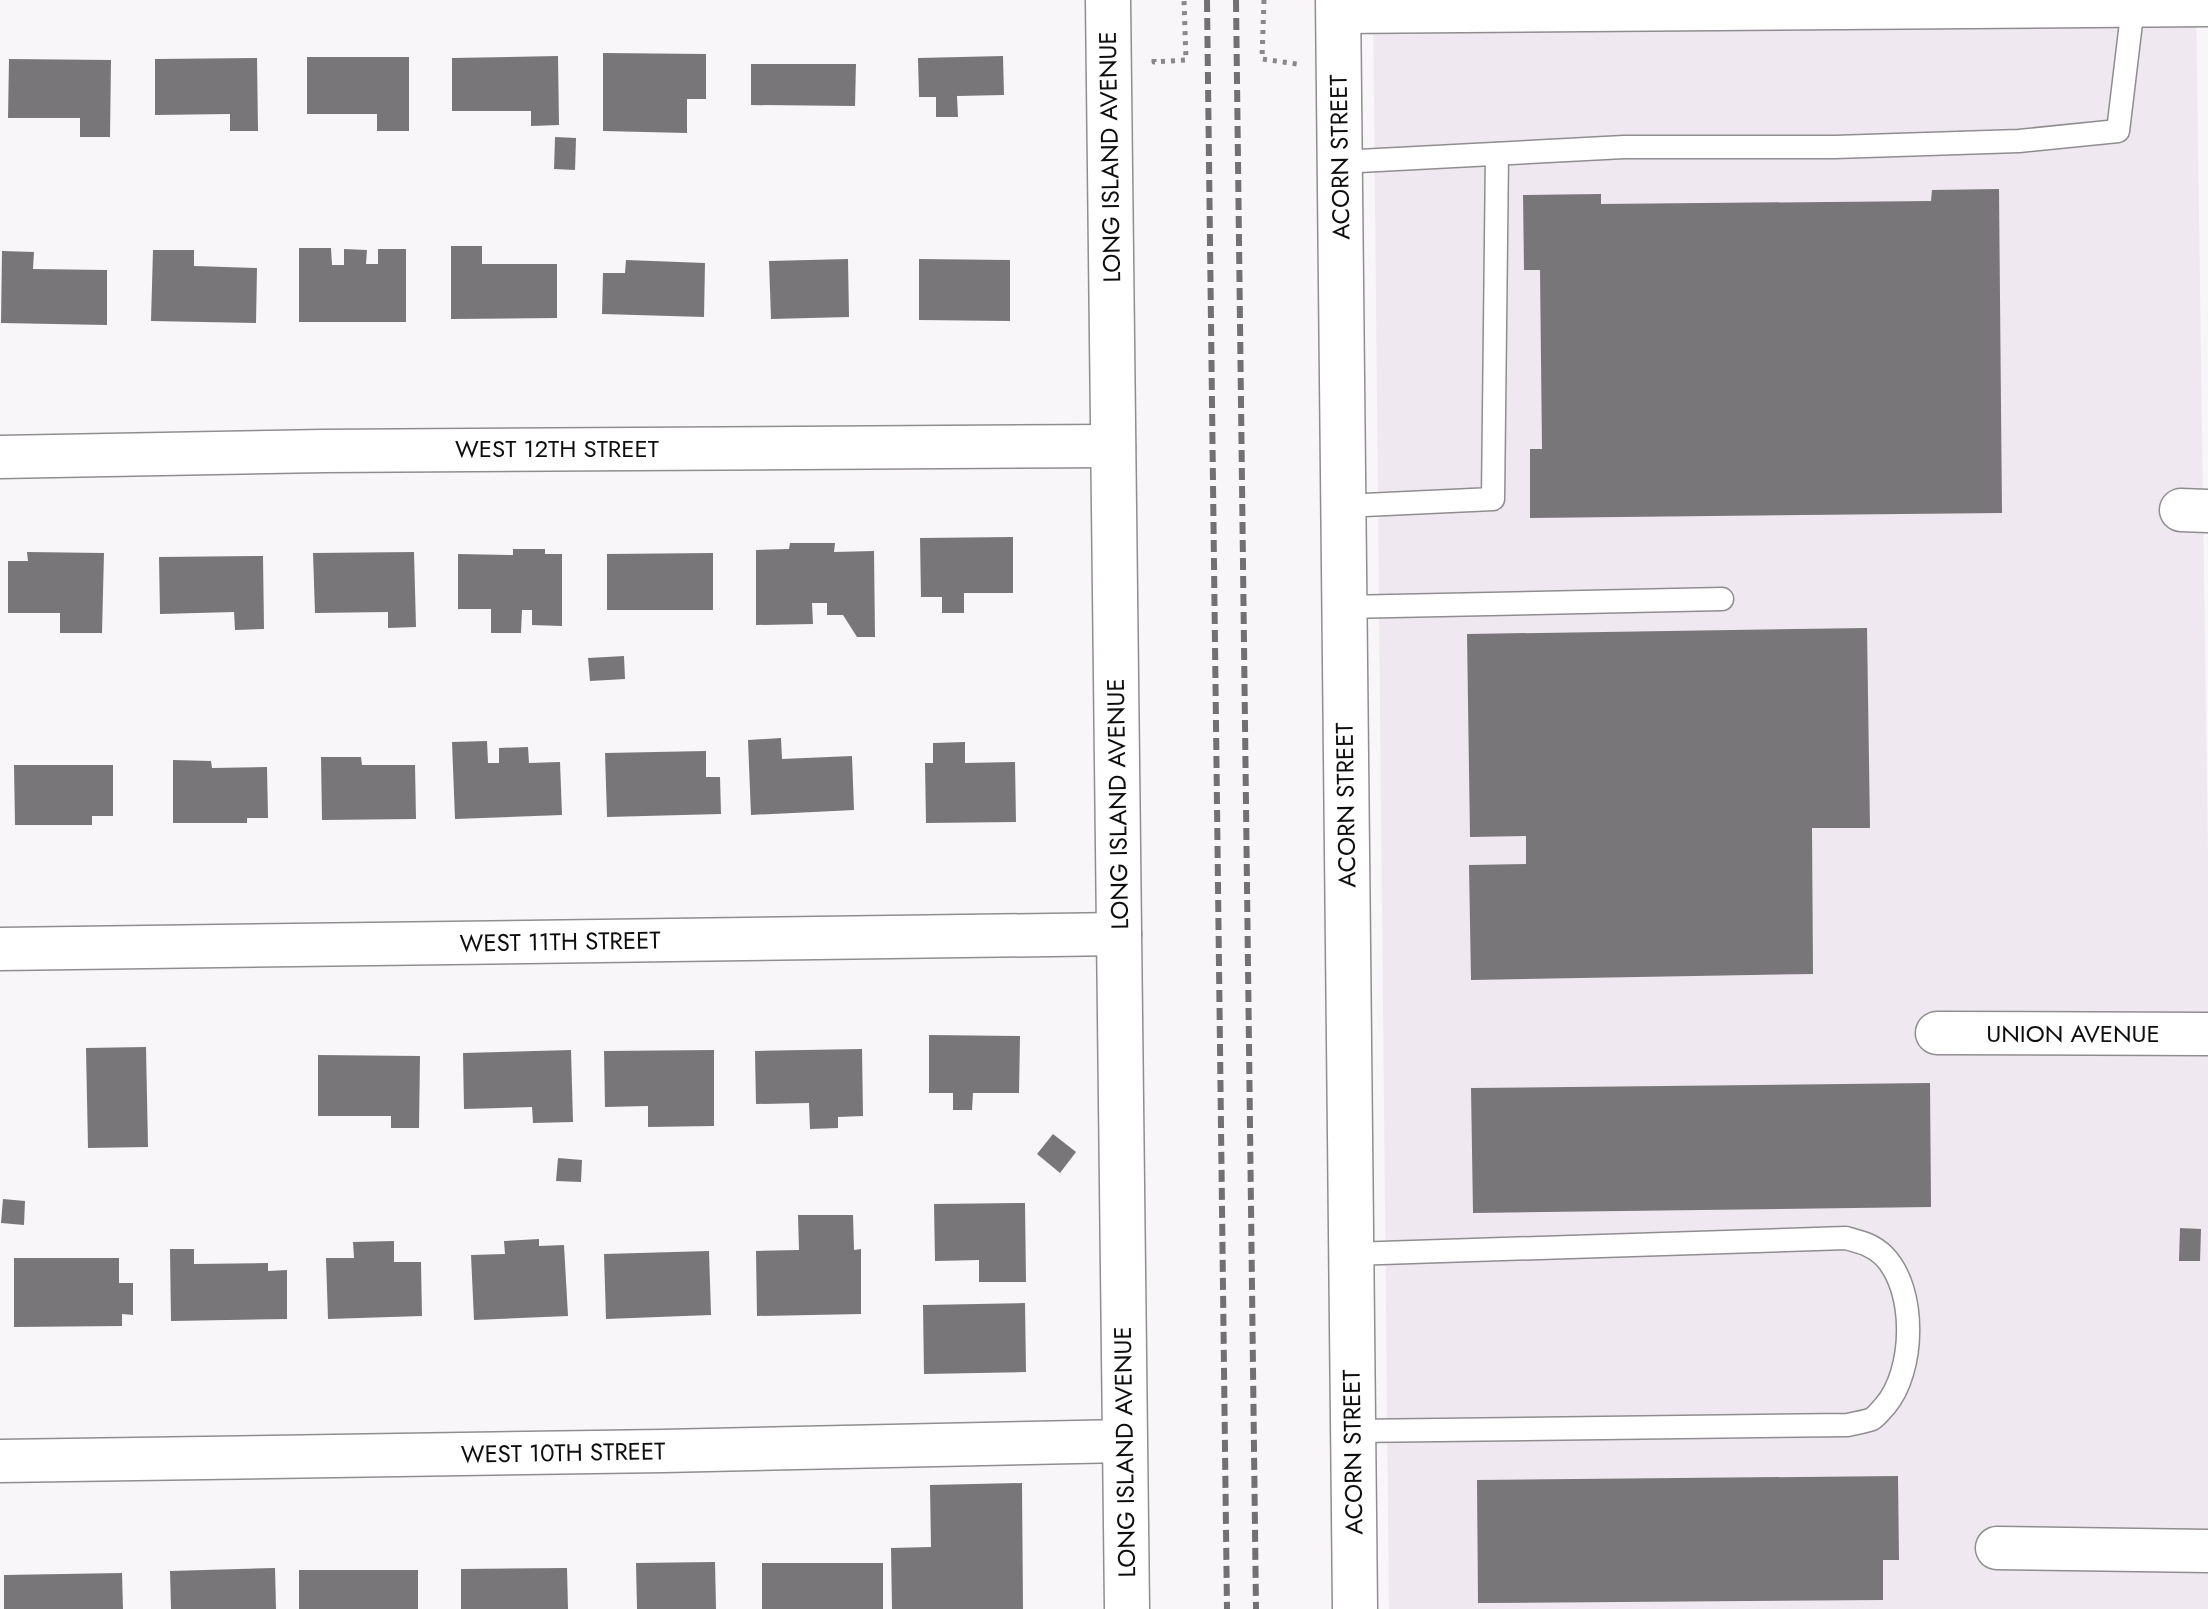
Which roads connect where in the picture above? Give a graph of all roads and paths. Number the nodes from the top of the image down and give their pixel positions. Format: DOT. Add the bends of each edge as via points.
graph roads {
  1 [pos="1108,0"];
  2 [pos="1184,0"];
  3 [pos="1264,0"];
  4 [pos="1660,5"];
  5 [pos="2208,5"];
  6 [pos="1338,6"];
  7 [pos="2133,6"];
  8 [pos="1155,47"];
  9 [pos="1302,65"];
  10 [pos="1497,154"];
  11 [pos="1340,162"];
  12 [pos="1114,446"];
  13 [pos="0,457"];
  14 [pos="1343,506"];
  15 [pos="1722,599"];
  16 [pos="1344,607"];
  17 [pos="1120,934"];
  18 [pos="0,949"];
  19 [pos="1937,1033"];
  20 [pos="2208,1034"];
  21 [pos="1351,1254"];
  22 [pos="1353,1431"];
  23 [pos="1125,1441"];
  24 [pos="0,1461"];
  25 [pos="1997,1548"];
  26 [pos="2208,1551"];
  27 [pos="1127,1609"];
  28 [pos="1355,1609"];
  1 -- 12 [label="street, LONG ISLAND AVENUE"];
  2 -- 8 [label="path" via="1186,60 1154,62"];
  3 -- 9 [label="path" via="1262,59"];
  4 -- 6 [label="street"];
  4 -- 7 [label="street"];
  5 -- 7 [label="street"];
  6 -- 11 [label="street, ACORN STREET"];
  7 -- 10 [label="lane" via="2118,131 2019,141"];
  10 -- 11 [label="lane"];
  10 -- 14 [label="lane" via="1493,499"];
  11 -- 14 [label="street, ACORN STREET"];
  12 -- 13 [label="street, WEST 12TH STREET"];
  12 -- 17 [label="street, LONG ISLAND AVENUE"];
  14 -- 16 [label="street, ACORN STREET"];
  15 -- 16 [label="lane"];
  16 -- 21 [label="street, ACORN STREET"];
  17 -- 18 [label="street, WEST 11TH STREET"];
  17 -- 23 [label="street, LONG ISLAND AVENUE"];
  19 -- 20 [label="street, UNION AVENUE"];
  21 -- 22 [label="street, ACORN STREET"];
  21 -- 22 [label="lane" via="1846,1238 1871,1245 1886,1259 1900,1282 1907,1314 1904,1369 1892,1398 1874,1418 1848,1425"];
  22 -- 28 [label="street, ACORN STREET"];
  23 -- 24 [label="street, WEST 10TH STREET"];
  23 -- 27 [label="street, LONG ISLAND AVENUE"];
  25 -- 26 [label="street"];
}
